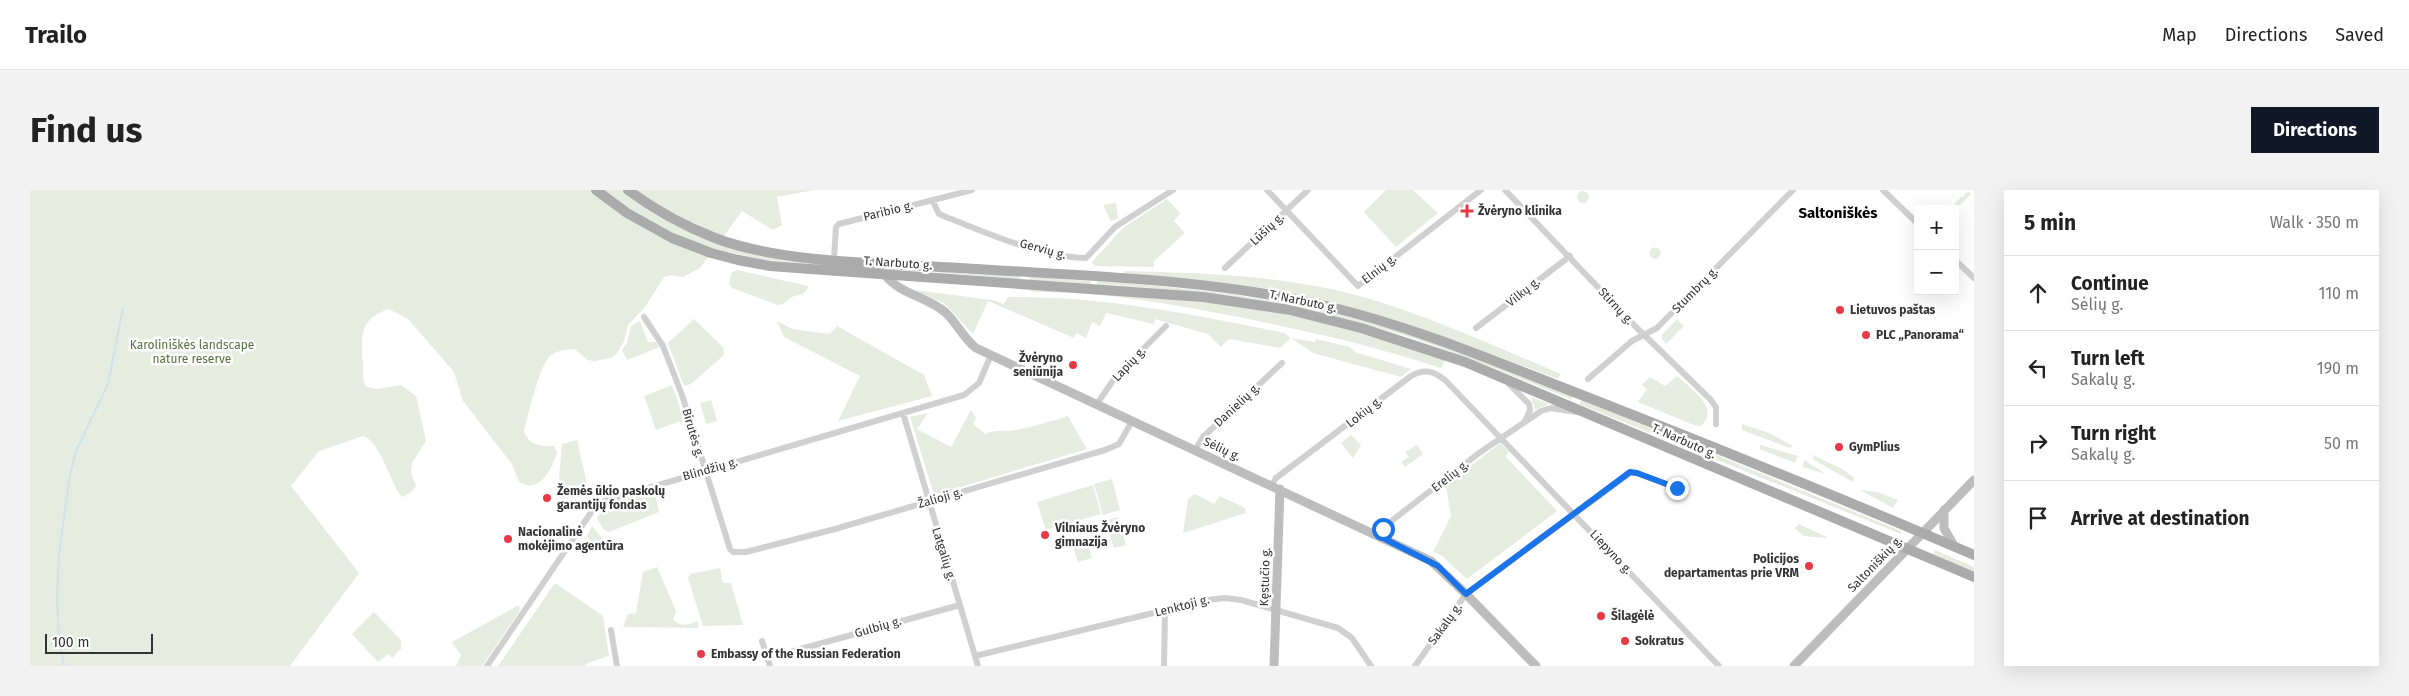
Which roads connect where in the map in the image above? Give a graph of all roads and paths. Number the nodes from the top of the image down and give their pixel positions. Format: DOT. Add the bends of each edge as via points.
graph roads {
  1 [pos="596,190"];
  2 [pos="628,190"];
  3 [pos="972,190"];
  4 [pos="1173,190"];
  5 [pos="1267,190"];
  6 [pos="1308,190"];
  7 [pos="1481,190"];
  8 [pos="1505,190"];
  9 [pos="1793,190"];
  10 [pos="1884,190"];
  11 [pos="956,192"];
  12 [pos="932,200"];
  13 [pos="1286,211"];
  14 [pos="1914,220"];
  15 [pos="1570,256"];
  16 [pos="834,259"];
  17 [pos="874,262"];
  18 [pos="1959,264"];
  19 [pos="1225,268"];
  20 [pos="885,275"];
  21 [pos="1974,278"];
  22 [pos="644,317"];
  23 [pos="1166,326"];
  24 [pos="1476,328"];
  25 [pos="1644,335"];
  26 [pos="990,355"];
  27 [pos="1282,363"];
  28 [pos="1500,376"];
  29 [pos="1588,379"];
  30 [pos="1460,396"];
  31 [pos="1097,404"];
  32 [pos="903,413"];
  33 [pos="1587,413"];
  34 [pos="1132,421"];
  35 [pos="1525,421"];
  36 [pos="1716,424"];
  37 [pos="1501,438"];
  38 [pos="1195,450"];
  39 [pos="704,470"];
  40 [pos="1974,480"];
  41 [pos="1276,488"];
  42 [pos="1677,488"];
  43 [pos="928,502"];
  44 [pos="1944,510"];
  45 [pos="1575,514"];
  46 [pos="1922,532"];
  47 [pos="1379,536"];
  48 [pos="1954,546"];
  49 [pos="1907,549"];
  50 [pos="733,552"];
  51 [pos="1974,555"];
  52 [pos="1974,578"];
  53 [pos="1466,594"];
  54 [pos="960,605"];
  55 [pos="1276,610"];
  56 [pos="1166,611"];
  57 [pos="611,630"];
  58 [pos="762,640"];
  59 [pos="975,656"];
  60 [pos="768,658"];
  61 [pos="487,666"];
  62 [pos="616,666"];
  63 [pos="770,666"];
  64 [pos="978,666"];
  65 [pos="1164,666"];
  66 [pos="1274,666"];
  67 [pos="1372,666"];
  68 [pos="1416,666"];
  69 [pos="1536,666"];
  70 [pos="1719,666"];
  71 [pos="1794,666"];
  1 -- 20 [label="main road, T. Narbuto g." via="644,224 711,253 770,266"];
  2 -- 16 [label="main road, T. Narbuto g." via="670,217 716,239 764,251"];
  3 -- 11 [label="street, Paribio g."];
  4 -- 12 [label="street, Gervių g." via="1115,227 1086,258 1063,256 981,231 939,214"];
  5 -- 13 [label="street, Elnių g."];
  6 -- 13 [label="street, Lūšių g."];
  7 -- 13 [label="street, Elnių g." via="1358,286"];
  8 -- 15 [label="street, Stirnų g."];
  9 -- 25 [label="street, Stumbrų g." via="1656,328"];
  10 -- 14 [label="street"];
  11 -- 12 [label="street, Paribio g."];
  12 -- 16 [label="street, Paribio g." via="839,224 836,227"];
  13 -- 19 [label="street, Lūšių g."];
  15 -- 24 [label="street, Vilkų g."];
  15 -- 25 [label="street, Stirnų g."];
  16 -- 17 [label="main road, T. Narbuto g."];
  17 -- 20 [label="main road"];
  17 -- 46 [label="main road, T. Narbuto g." via="1204,285 1329,307 1404,328 1514,368"];
  18 -- 21 [label="street"];
  20 -- 26 [label="main road, Sėlių g." via="912,296 944,311 969,342"];
  20 -- 28 [label="main road, T. Narbuto g." via="1147,292 1280,309 1328,318 1399,339"];
  22 -- 39 [label="street, Birutės g." via="664,346"];
  23 -- 31 [label="street, Lapių g." via="1116,376"];
  25 -- 29 [label="street, Stumbrų g." via="1632,341"];
  25 -- 36 [label="street, Stirnų g." via="1713,403 1717,412"];
  26 -- 31 [label="main road, Sėlių g."];
  26 -- 32 [label="street, Blindžių g." via="981,379 971,390"];
  27 -- 38 [label="street, Danielių g." via="1203,437"];
  28 -- 33 [label="main road, T. Narbuto g."];
  28 -- 35 [label="street" via="1528,402 1530,410"];
  30 -- 37 [label="street, Liepyno g."];
  30 -- 41 [label="street, Lokių g." via="1439,375 1419,372 1276,478"];
  31 -- 34 [label="main road, Sėlių g."];
  32 -- 39 [label="street, Blindžių g."];
  32 -- 43 [label="street, Latgalių g."];
  33 -- 35 [label="street, Erelių g." via="1551,408"];
  33 -- 49 [label="main road, T. Narbuto g."];
  34 -- 38 [label="main road, Sėlių g."];
  34 -- 43 [label="street, Žalioji g." via="1115,447"];
  35 -- 37 [label="street, Erelių g."];
  37 -- 45 [label="street, Liepyno g."];
  37 -- 47 [label="street, Erelių g." via="1394,519"];
  38 -- 41 [label="main road, Sėlių g."];
  39 -- 50 [label="street, Birutės g."];
  39 -- 61 [label="street, Blindžių g." via="619,494 600,504 542,582"];
  40 -- 44 [label="main road, Saltoniškių g."];
  41 -- 47 [label="main road, Sėlių g."];
  41 -- 55 [label="main road, Kęstučio g."];
  42 -- 45 [label="street, Sakalų g." via="1630,472"];
  43 -- 50 [label="street, Žalioji g." via="764,548"];
  43 -- 54 [label="street, Latgalių g."];
  44 -- 46 [label="main road, Saltoniškių g."];
  44 -- 48 [label="main road" via="1944,528"];
  45 -- 53 [label="street, Sakalų g."];
  45 -- 70 [label="street, Liepyno g."];
  46 -- 48 [label="main road, T. Narbuto g."];
  46 -- 49 [label="main road, Saltoniškių g."];
  47 -- 53 [label="main road, Sėlių g." via="1438,566"];
  48 -- 51 [label="main road, T. Narbuto g."];
  49 -- 52 [label="main road, T. Narbuto g."];
  49 -- 71 [label="main road, Saltoniškių g."];
  53 -- 68 [label="street, Sakalų g."];
  53 -- 69 [label="main road, Sėlių g."];
  54 -- 59 [label="street, Latgalių g."];
  54 -- 60 [label="street, Gulbių g."];
  55 -- 56 [label="street, Lenktoji g." via="1241,600 1218,598"];
  55 -- 66 [label="main road, Kęstučio g."];
  55 -- 67 [label="street, Lenktoji g." via="1329,624 1346,632"];
  56 -- 59 [label="street, Lenktoji g."];
  56 -- 65 [label="street"];
  57 -- 62 [label="street"];
  58 -- 60 [label="street"];
  59 -- 64 [label="street, Latgalių g."];
  60 -- 63 [label="street"];
}
